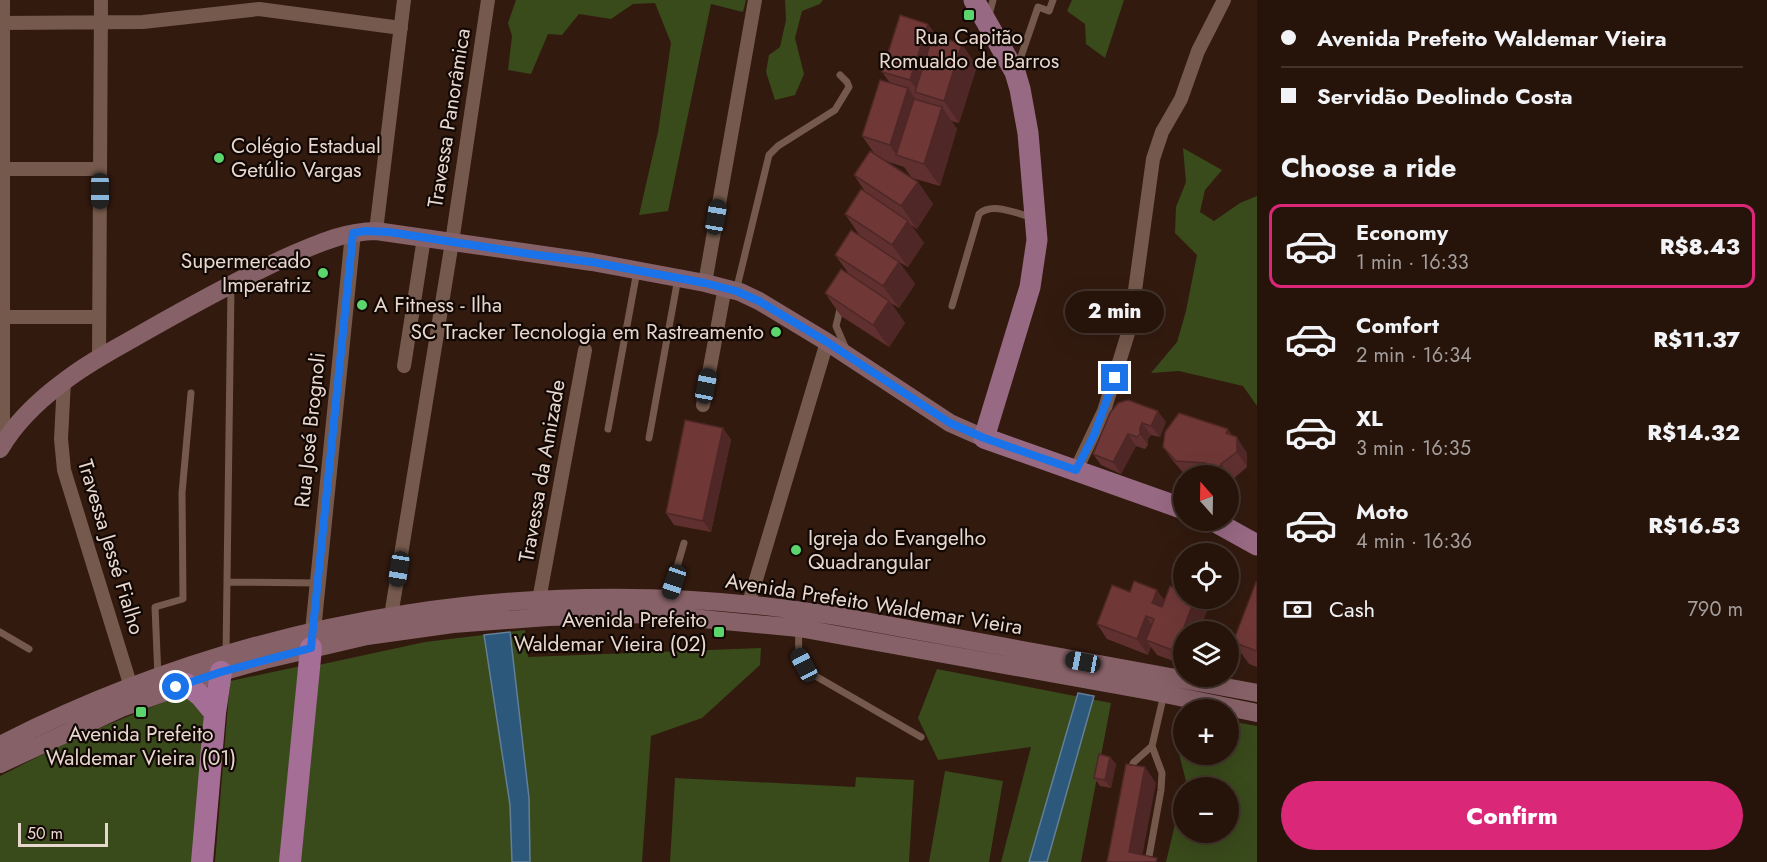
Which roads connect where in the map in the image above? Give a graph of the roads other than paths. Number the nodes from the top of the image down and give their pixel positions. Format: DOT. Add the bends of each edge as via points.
graph roads {
  1 [pos="3,0"];
  2 [pos="101,0"];
  3 [pos="404,0"];
  4 [pos="488,0"];
  5 [pos="755,0"];
  6 [pos="974,0"];
  7 [pos="993,0"];
  8 [pos="1053,0"];
  9 [pos="1224,0"];
  10 [pos="987,21"];
  11 [pos="2,23"];
  12 [pos="101,23"];
  13 [pos="401,28"];
  14 [pos="1015,72"];
  15 [pos="840,75"];
  16 [pos="2,169"];
  17 [pos="100,170"];
  18 [pos="1036,218"];
  19 [pos="376,231"];
  20 [pos="353,233"];
  21 [pos="424,238"];
  22 [pos="452,242"];
  23 [pos="637,271"];
  24 [pos="678,278"];
  25 [pos="705,283"];
  26 [pos="231,285"];
  27 [pos="731,289"];
  28 [pos="844,292"];
  29 [pos="952,306"];
  30 [pos="2,317"];
  31 [pos="99,317"];
  32 [pos="827,342"];
  33 [pos="585,350"];
  34 [pos="849,356"];
  35 [pos="99,359"];
  36 [pos="404,366"];
  37 [pos="64,381"];
  38 [pos="191,393"];
  39 [pos="703,405"];
  40 [pos="608,429"];
  41 [pos="649,438"];
  42 [pos="984,438"];
  43 [pos="2,446"];
  44 [pos="1076,470"];
  45 [pos="1173,505"];
  46 [pos="1232,531"];
  47 [pos="684,543"];
  48 [pos="1257,545"];
  49 [pos="228,582"];
  50 [pos="318,583"];
  51 [pos="673,598"];
  52 [pos="539,600"];
  53 [pos="748,603"];
  54 [pos="391,616"];
  55 [pos="676,617"];
  56 [pos="799,628"];
  57 [pos="0,633"];
  58 [pos="312,639"];
  59 [pos="29,649"];
  60 [pos="224,663"];
  61 [pos="158,677"];
  62 [pos="186,684"];
  63 [pos="1159,684"];
  64 [pos="131,687"];
  65 [pos="1257,693"];
  66 [pos="1257,712"];
  67 [pos="214,713"];
  68 [pos="72,720"];
  69 [pos="921,738"];
  70 [pos="0,745"];
  71 [pos="1152,746"];
  72 [pos="0,764"];
  73 [pos="1123,782"];
  74 [pos="202,862"];
  75 [pos="290,862"];
  76 [pos="1148,862"];
  1 -- 11 [label="street"];
  2 -- 12 [label="street"];
  3 -- 13 [label="street"];
  4 -- 22 [label="street, Travessa Panorâmica"];
  5 -- 25 [label="street"];
  6 -- 10 [label="main road"];
  7 -- 10 [label="lane"];
  8 -- 14 [label="lane" via="1049,11 1038,7"];
  9 -- 44 [label="street" via="1198,51 1181,99 1156,145 1130,327 1104,411"];
  10 -- 14 [label="main road"];
  11 -- 12 [label="street"];
  11 -- 16 [label="street"];
  12 -- 13 [label="street" via="171,20 259,9"];
  12 -- 17 [label="street"];
  13 -- 19 [label="street"];
  14 -- 18 [label="main road" via="1027,122"];
  15 -- 27 [label="lane" via="849,87 835,110 769,155"];
  16 -- 17 [label="street"];
  16 -- 30 [label="street"];
  17 -- 31 [label="street"];
  18 -- 29 [label="lane" via="991,208 979,214"];
  18 -- 42 [label="main road" via="1030,287"];
  19 -- 20 [label="main road"];
  19 -- 21 [label="main road"];
  20 -- 26 [label="main road" via="314,246"];
  20 -- 50 [label="street, Rua José Brognoli"];
  21 -- 22 [label="main road"];
  21 -- 36 [label="street"];
  22 -- 23 [label="main road"];
  22 -- 54 [label="street, Travessa Panorâmica"];
  23 -- 24 [label="main road"];
  23 -- 40 [label="lane"];
  24 -- 25 [label="main road"];
  24 -- 41 [label="lane"];
  25 -- 27 [label="main road"];
  26 -- 35 [label="main road"];
  26 -- 49 [label="lane"];
  27 -- 32 [label="main road" via="759,301"];
  27 -- 39 [label="street"];
  28 -- 34 [label="lane" via="836,326"];
  30 -- 31 [label="street"];
  30 -- 43 [label="street"];
  31 -- 35 [label="street"];
  32 -- 34 [label="main road"];
  32 -- 53 [label="street"];
  33 -- 52 [label="street, Travessa da Amizade"];
  34 -- 42 [label="main road" via="950,423"];
  35 -- 37 [label="main road"];
  37 -- 43 [label="main road" via="31,410"];
  37 -- 64 [label="street, Travessa Jessé Fialho" via="64,470"];
  38 -- 61 [label="lane" via="182,493 183,599 155,607"];
  42 -- 44 [label="main road"];
  44 -- 45 [label="main road"];
  46 -- 48 [label="main road"];
  47 -- 51 [label="lane"];
  49 -- 50 [label="lane"];
  49 -- 60 [label="lane"];
  50 -- 58 [label="street, Rua José Brognoli"];
  51 -- 52 [label="main road, Avenida Prefeito Waldemar Vieira"];
  51 -- 53 [label="main road, Avenida Prefeito Waldemar Vieira"];
  51 -- 55 [label="main road"];
  52 -- 54 [label="main road, Avenida Prefeito Waldemar Vieira"];
  53 -- 63 [label="main road, Avenida Prefeito Waldemar Vieira" via="837,616"];
  54 -- 58 [label="main road, Avenida Prefeito Waldemar Vieira"];
  55 -- 56 [label="main road, Avenida Prefeito Waldemar Vieira"];
  55 -- 58 [label="main road, Avenida Prefeito Waldemar Vieira" via="566,616"];
  56 -- 63 [label="main road, Avenida Prefeito Waldemar Vieira"];
  56 -- 69 [label="lane" via="798,654 812,674"];
  57 -- 59 [label="lane"];
  58 -- 60 [label="main road, Avenida Prefeito Waldemar Vieira"];
  58 -- 75 [label="highway"];
  60 -- 61 [label="main road, Avenida Prefeito Waldemar Vieira"];
  60 -- 62 [label="main road, Avenida Prefeito Waldemar Vieira"];
  60 -- 67 [label="highway"];
  61 -- 64 [label="main road, Avenida Prefeito Waldemar Vieira"];
  62 -- 67 [label="highway"];
  62 -- 68 [label="main road, Avenida Prefeito Waldemar Vieira"];
  63 -- 65 [label="main road, Avenida Prefeito Waldemar Vieira"];
  63 -- 66 [label="main road, Avenida Prefeito Waldemar Vieira"];
  63 -- 71 [label="lane"];
  64 -- 68 [label="main road, Avenida Prefeito Waldemar Vieira"];
  67 -- 74 [label="highway"];
  68 -- 70 [label="main road, Avenida Prefeito Waldemar Vieira"];
  68 -- 72 [label="main road, Avenida Prefeito Waldemar Vieira"];
  71 -- 73 [label="lane" via="1134,762"];
  71 -- 76 [label="lane" via="1162,773"];
}
